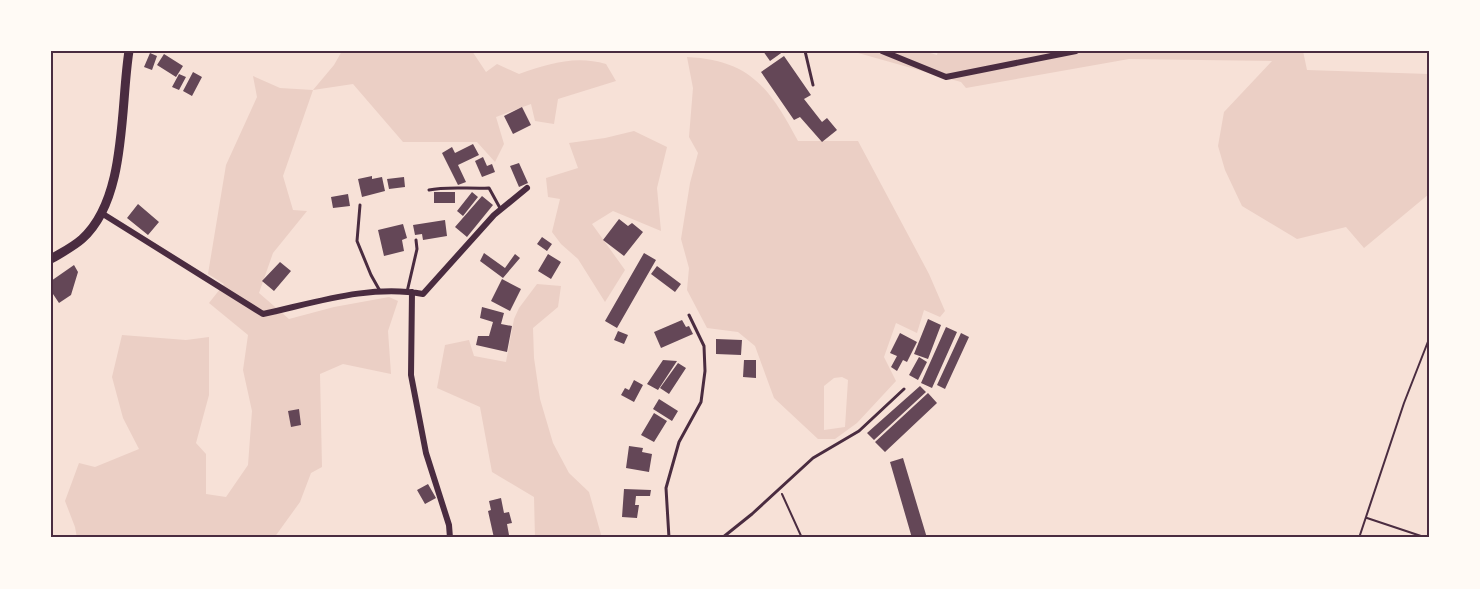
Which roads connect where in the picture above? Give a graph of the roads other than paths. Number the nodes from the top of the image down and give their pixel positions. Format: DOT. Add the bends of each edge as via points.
graph roads {
  1 [pos="129,51"];
  2 [pos="805,51"];
  3 [pos="882,51"];
  4 [pos="1076,51"];
  5 [pos="813,85"];
  6 [pos="528,188"];
  7 [pos="429,190"];
  8 [pos="360,205"];
  9 [pos="501,209"];
  10 [pos="103,214"];
  11 [pos="416,240"];
  12 [pos="51,259"];
  13 [pos="380,291"];
  14 [pos="410,292"];
  15 [pos="689,315"];
  16 [pos="904,389"];
  17 [pos="450,538"];
  18 [pos="669,538"];
  19 [pos="723,538"];
  1 -- 10 [label="main road" via="117,166"];
  2 -- 5 [label="lane"];
  3 -- 4 [label="street" via="946,77"];
  6 -- 9 [label="street"];
  7 -- 9 [label="lane" via="489,188"];
  8 -- 13 [label="lane" via="357,241"];
  9 -- 14 [label="street" via="423,294"];
  10 -- 12 [label="main road" via="82,239"];
  10 -- 13 [label="street" via="263,314"];
  11 -- 14 [label="lane"];
  13 -- 14 [label="street"];
  14 -- 17 [label="street" via="411,375 426,453 450,525"];
  15 -- 18 [label="lane" via="704,346 705,371 701,402 679,442 666,488"];
  16 -- 19 [label="lane" via="859,431 813,458"];
}
